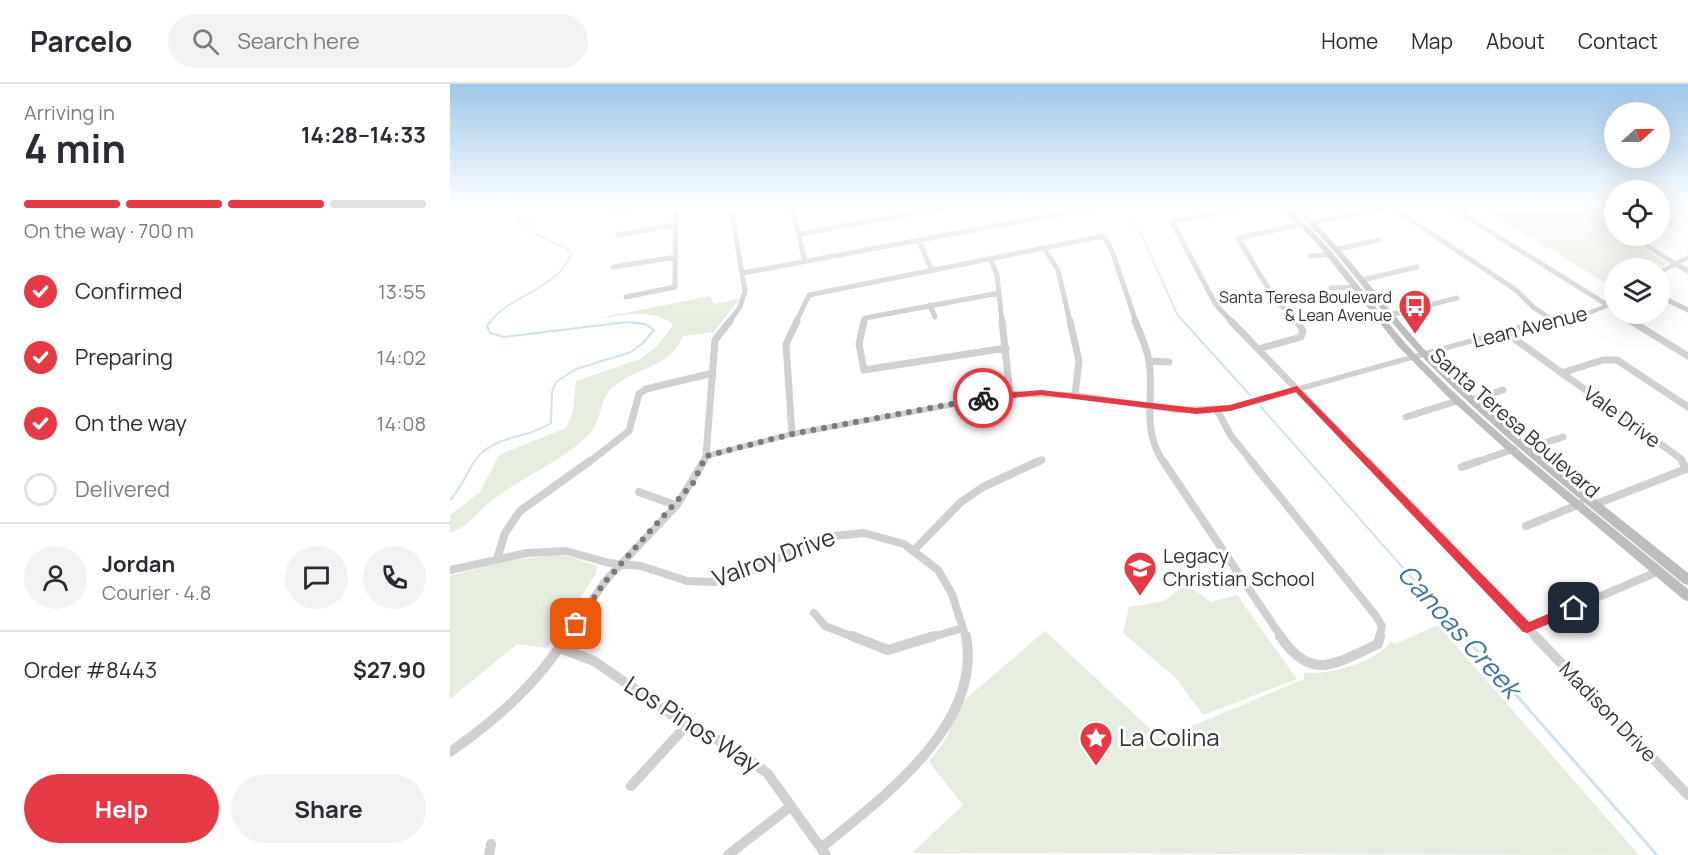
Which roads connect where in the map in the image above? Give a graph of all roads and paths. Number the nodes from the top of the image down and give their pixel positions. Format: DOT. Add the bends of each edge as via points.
graph roads {
  1 [pos="676,244"];
  2 [pos="738,244"];
  3 [pos="802,244"];
  4 [pos="902,244"];
  5 [pos="920,244"];
  6 [pos="1064,244"];
  7 [pos="1108,244"];
  8 [pos="1184,244"];
  9 [pos="1242,244"];
  10 [pos="1326,244"];
  11 [pos="1329,244"];
  12 [pos="1364,244"];
  13 [pos="1447,244"];
  14 [pos="1511,244"];
  15 [pos="1647,246"];
  16 [pos="1044,248"];
  17 [pos="1335,252"];
  18 [pos="1310,256"];
  19 [pos="676,257"];
  20 [pos="1688,257"];
  21 [pos="990,258"];
  22 [pos="805,261"];
  23 [pos="1676,264"];
  24 [pos="613,267"];
  25 [pos="1417,267"];
  26 [pos="1670,267"];
  27 [pos="931,269"];
  28 [pos="1688,271"];
  29 [pos="743,273"];
  30 [pos="1359,283"];
  31 [pos="1331,288"];
  32 [pos="999,293"];
  33 [pos="626,297"];
  34 [pos="1457,298"];
  35 [pos="1604,301"];
  36 [pos="1670,301"];
  37 [pos="930,305"];
  38 [pos="1604,308"];
  39 [pos="1688,310"];
  40 [pos="1389,315"];
  41 [pos="935,317"];
  42 [pos="1551,320"];
  43 [pos="1637,324"];
  44 [pos="1505,333"];
  45 [pos="1006,348"];
  46 [pos="1258,349"];
  47 [pos="1419,356"];
  48 [pos="1688,356"];
  49 [pos="1149,361"];
  50 [pos="1169,362"];
  51 [pos="713,373"];
  52 [pos="1561,373"];
  53 [pos="1297,389"];
  54 [pos="1503,390"];
  55 [pos="1010,394"];
  56 [pos="1075,395"];
  57 [pos="1471,400"];
  58 [pos="1457,401"];
  59 [pos="1149,407"];
  60 [pos="1688,407"];
  61 [pos="1217,410"];
  62 [pos="1406,417"];
  63 [pos="792,434"];
  64 [pos="1563,437"];
  65 [pos="1529,448"];
  66 [pos="1514,449"];
  67 [pos="706,456"];
  68 [pos="1042,460"];
  69 [pos="1462,467"];
  70 [pos="639,492"];
  71 [pos="1580,504"];
  72 [pos="1596,504"];
  73 [pos="675,505"];
  74 [pos="1526,526"];
  75 [pos="915,549"];
  76 [pos="497,559"];
  77 [pos="621,563"];
  78 [pos="1683,569"];
  79 [pos="450,570"];
  80 [pos="1659,571"];
  81 [pos="1688,580"];
  82 [pos="1688,596"];
  83 [pos="814,613"];
  84 [pos="963,628"];
  85 [pos="1527,628"];
  86 [pos="560,648"];
  87 [pos="687,725"];
  88 [pos="450,752"];
  89 [pos="631,786"];
  90 [pos="1688,795"];
  91 [pos="791,806"];
  92 [pos="824,851"];
  93 [pos="728,855"];
  1 -- 19 [label="street"];
  2 -- 29 [label="street"];
  3 -- 22 [label="street"];
  4 -- 22 [label="street"];
  5 -- 27 [label="street"];
  6 -- 16 [label="street"];
  7 -- 49 [label="street"];
  8 -- 46 [label="street, Madison Drive" via="1216,305"];
  9 -- 46 [label="street" via="1276,301 1299,322 1303,331 1301,337"];
  10 -- 17 [label="main road, Santa Teresa Boulevard"];
  11 -- 17 [label="main road, Santa Teresa Boulevard"];
  12 -- 17 [label="street"];
  13 -- 42 [label="street" via="1516,290"];
  14 -- 35 [label="street"];
  15 -- 23 [label="street"];
  16 -- 21 [label="street"];
  16 -- 56 [label="street" via="1058,270 1079,361"];
  17 -- 18 [label="street"];
  17 -- 30 [label="main road, Santa Teresa Boulevard"];
  19 -- 24 [label="street"];
  19 -- 33 [label="street" via="675,286"];
  20 -- 23 [label="street"];
  21 -- 27 [label="street"];
  21 -- 32 [label="street"];
  22 -- 29 [label="street"];
  23 -- 26 [label="street"];
  23 -- 28 [label="street"];
  25 -- 30 [label="street"];
  27 -- 63 [label="street" via="809,296 786,344"];
  29 -- 51 [label="street" via="744,299 715,340"];
  30 -- 31 [label="street"];
  30 -- 40 [label="main road, Santa Teresa Boulevard"];
  30 -- 47 [label="main road, Santa Teresa Boulevard"];
  32 -- 37 [label="street"];
  32 -- 45 [label="street"];
  34 -- 40 [label="street"];
  36 -- 39 [label="street"];
  37 -- 41 [label="street"];
  37 -- 45 [label="street" via="865,318 858,330 864,370"];
  38 -- 42 [label="street, Lean Avenue"];
  40 -- 47 [label="main road, Santa Teresa Boulevard"];
  42 -- 44 [label="street, Lean Avenue"];
  43 -- 48 [label="street"];
  44 -- 47 [label="street, Lean Avenue"];
  44 -- 52 [label="street, Vale Drive"];
  45 -- 55 [label="street"];
  46 -- 53 [label="street, Madison Drive"];
  47 -- 53 [label="street, Lean Avenue"];
  47 -- 57 [label="main road, Santa Teresa Boulevard"];
  47 -- 58 [label="main road, Santa Teresa Boulevard"];
  49 -- 50 [label="street"];
  49 -- 59 [label="street"];
  51 -- 67 [label="street"];
  51 -- 76 [label="street" via="639,394 629,431 520,511 505,533"];
  52 -- 60 [label="street" via="1603,360 1617,360"];
  52 -- 72 [label="street, Vale Drive" via="1680,458 1686,469"];
  53 -- 61 [label="street, Lean Avenue"];
  53 -- 85 [label="street, Madison Drive"];
  54 -- 57 [label="street"];
  55 -- 56 [label="street, Lean Avenue"];
  55 -- 63 [label="street, Lean Avenue"];
  56 -- 59 [label="street, Lean Avenue"];
  57 -- 65 [label="main road, Santa Teresa Boulevard"];
  58 -- 62 [label="street"];
  58 -- 66 [label="main road, Santa Teresa Boulevard"];
  59 -- 61 [label="street, Lean Avenue"];
  59 -- 61 [label="street" via="1150,437 1159,457 1293,655 1306,665 1325,666 1378,644 1382,626 1376,616 1232,436"];
  63 -- 67 [label="street, Lean Avenue"];
  64 -- 65 [label="street"];
  65 -- 72 [label="main road, Santa Teresa Boulevard"];
  66 -- 69 [label="street"];
  66 -- 71 [label="main road, Santa Teresa Boulevard"];
  67 -- 73 [label="street" via="693,483"];
  68 -- 75 [label="street" via="983,487 961,502"];
  70 -- 73 [label="street"];
  71 -- 74 [label="street"];
  71 -- 80 [label="main road, Santa Teresa Boulevard"];
  72 -- 78 [label="main road, Santa Teresa Boulevard"];
  73 -- 77 [label="street"];
  75 -- 77 [label="street, Valroy Drive" via="886,536 827,533 737,576 704,583"];
  75 -- 84 [label="street, Valroy Drive" via="949,585"];
  76 -- 77 [label="street, Valroy Drive" via="535,551 567,551"];
  76 -- 79 [label="street, Valroy Drive"];
  77 -- 86 [label="street"];
  78 -- 81 [label="main road, Santa Teresa Boulevard"];
  80 -- 82 [label="main road, Santa Teresa Boulevard"];
  80 -- 85 [label="street"];
  83 -- 84 [label="street" via="825,626 888,650"];
  84 -- 92 [label="street, Valroy Drive" via="968,648 967,670 951,717 915,767"];
  85 -- 90 [label="street, Madison Drive"];
  86 -- 87 [label="street, Los Pinos Way" via="594,661"];
  86 -- 88 [label="street" via="514,702"];
  87 -- 89 [label="street"];
  87 -- 91 [label="street, Los Pinos Way" via="734,748 768,774"];
  91 -- 92 [label="street, Los Pinos Way"];
  91 -- 93 [label="street"];
}
